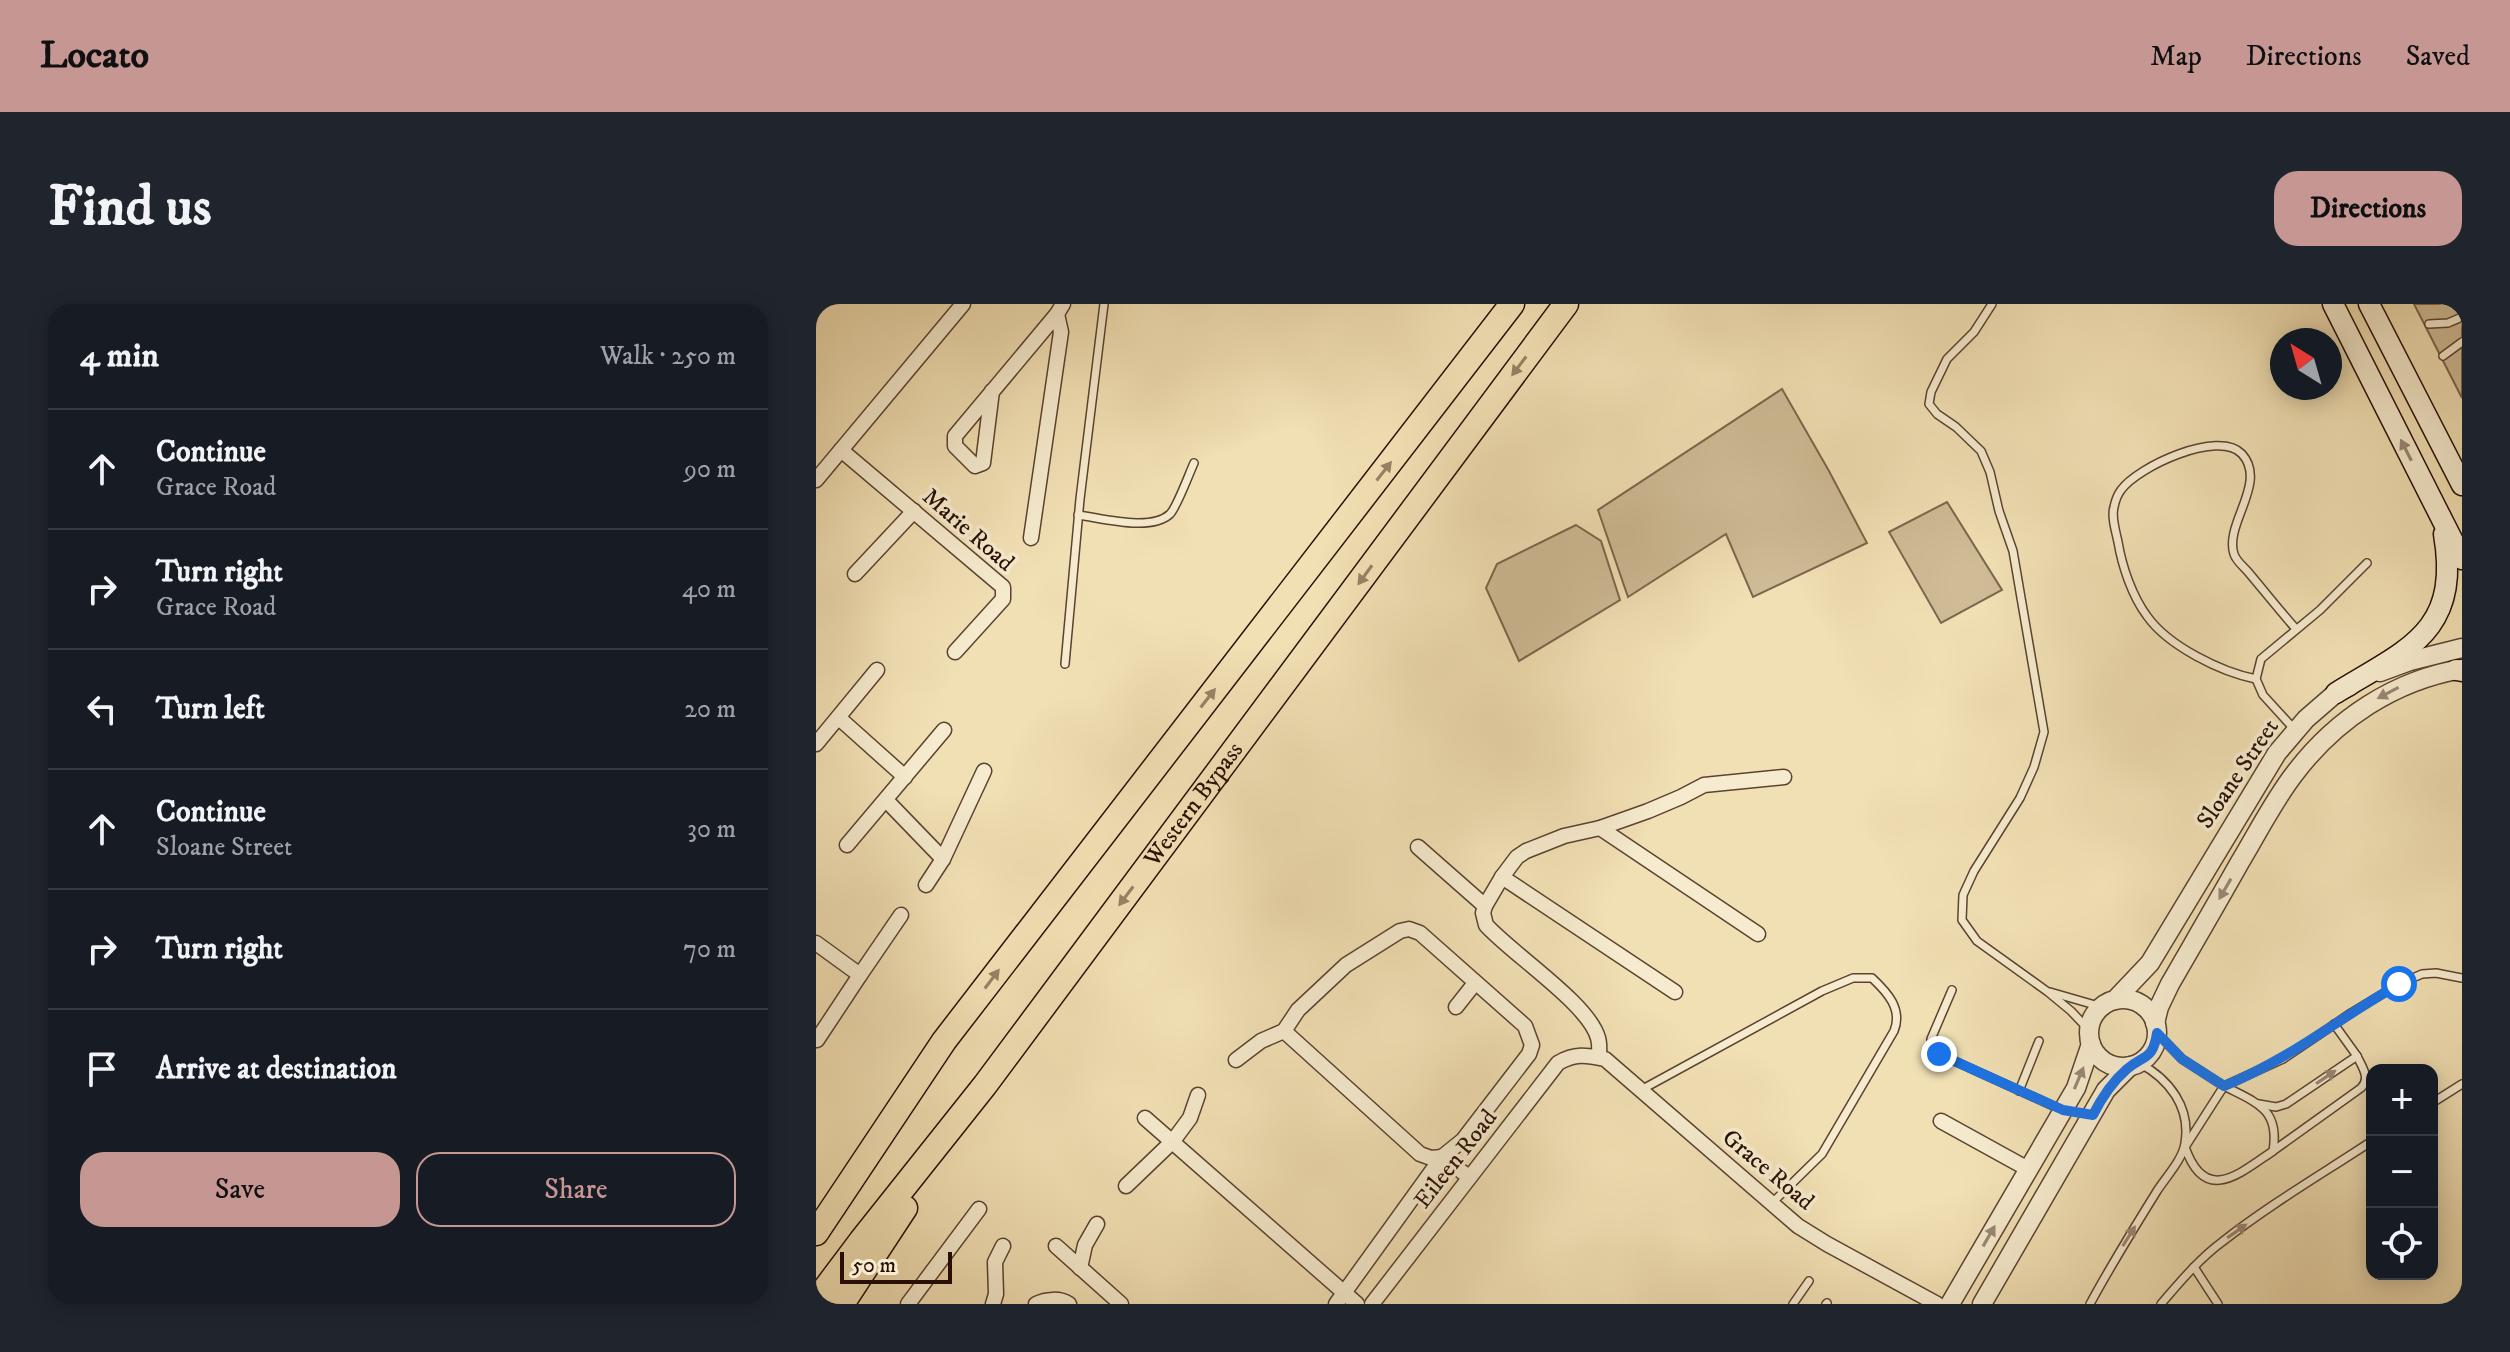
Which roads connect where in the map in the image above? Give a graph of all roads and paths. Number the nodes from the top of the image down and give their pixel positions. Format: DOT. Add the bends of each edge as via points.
graph roads {
  1 [pos="963,304"];
  2 [pos="1104,304"];
  3 [pos="1512,304"];
  4 [pos="1566,304"];
  5 [pos="1992,304"];
  6 [pos="2333,304"];
  7 [pos="2369,304"];
  8 [pos="1060,309"];
  9 [pos="2462,317"];
  10 [pos="2429,324"];
  11 [pos="2462,342"];
  12 [pos="2443,356"];
  13 [pos="992,391"];
  14 [pos="841,450"];
  15 [pos="1194,463"];
  16 [pos="816,480"];
  17 [pos="2462,485"];
  18 [pos="914,511"];
  19 [pos="1078,515"];
  20 [pos="2441,520"];
  21 [pos="1031,538"];
  22 [pos="2462,559"];
  23 [pos="2367,563"];
  24 [pos="855,574"];
  25 [pos="2296,629"];
  26 [pos="2462,648"];
  27 [pos="955,652"];
  28 [pos="1065,664"];
  29 [pos="877,670"];
  30 [pos="2460,670"];
  31 [pos="2256,679"];
  32 [pos="2336,693"];
  33 [pos="839,718"];
  34 [pos="944,730"];
  35 [pos="2295,730"];
  36 [pos="816,744"];
  37 [pos="984,771"];
  38 [pos="905,777"];
  39 [pos="1784,777"];
  40 [pos="886,800"];
  41 [pos="1600,828"];
  42 [pos="847,845"];
  43 [pos="1418,847"];
  44 [pos="943,859"];
  45 [pos="1502,877"];
  46 [pos="926,885"];
  47 [pos="1485,906"];
  48 [pos="901,915"];
  49 [pos="1758,934"];
  50 [pos="816,943"];
  51 [pos="860,975"];
  52 [pos="2462,978"];
  53 [pos="1475,983"];
  54 [pos="1952,990"];
  55 [pos="1675,992"];
  56 [pos="2048,992"];
  57 [pos="2108,1004"];
  58 [pos="1456,1007"];
  59 [pos="2334,1024"];
  60 [pos="2156,1028"];
  61 [pos="1284,1031"];
  62 [pos="2090,1037"];
  63 [pos="817,1040"];
  64 [pos="944,1041"];
  65 [pos="2039,1041"];
  66 [pos="1583,1054"];
  67 [pos="2357,1056"];
  68 [pos="1599,1057"];
  69 [pos="1236,1060"];
  70 [pos="2134,1065"];
  71 [pos="2462,1084"];
  72 [pos="985,1085"];
  73 [pos="2224,1086"];
  74 [pos="1641,1090"];
  75 [pos="2019,1091"];
  76 [pos="1198,1095"];
  77 [pos="2438,1099"];
  78 [pos="2257,1103"];
  79 [pos="2063,1110"];
  80 [pos="2093,1115"];
  81 [pos="1145,1118"];
  82 [pos="1941,1121"];
  83 [pos="1173,1141"];
  84 [pos="2366,1145"];
  85 [pos="2185,1147"];
  86 [pos="2071,1151"];
  87 [pos="2273,1151"];
  88 [pos="1442,1157"];
  89 [pos="2028,1170"];
  90 [pos="1469,1177"];
  91 [pos="1126,1186"];
  92 [pos="1771,1204"];
  93 [pos="979,1209"];
  94 [pos="816,1211"];
  95 [pos="1097,1224"];
  96 [pos="816,1233"];
  97 [pos="2024,1233"];
  98 [pos="1003,1246"];
  99 [pos="1056,1246"];
  100 [pos="2194,1267"];
  101 [pos="1080,1268"];
  102 [pos="1809,1281"];
  103 [pos="1340,1298"];
  104 [pos="816,1301"];
  105 [pos="911,1303"];
  106 [pos="842,1304"];
  107 [pos="993,1304"];
  108 [pos="1036,1304"];
  109 [pos="1069,1304"];
  110 [pos="1121,1304"];
  111 [pos="1357,1304"];
  112 [pos="1372,1304"];
  113 [pos="1793,1304"];
  114 [pos="1937,1304"];
  115 [pos="1950,1304"];
  116 [pos="1969,1304"];
  117 [pos="1982,1304"];
  118 [pos="2090,1304"];
  119 [pos="2161,1304"];
  120 [pos="2218,1304"];
  1 -- 14 [label="street"];
  2 -- 19 [label="lane"];
  64 -- 3 [label="highway, one-way"];
  4 -- 72 [label="highway, Western Bypass, one-way"];
  5 -- 56 [label="lane" via="1947,359 1929,404 1981,451 1990,472 2013,551 2044,732 2020,798 1974,871 1961,910 1977,941"];
  20 -- 6 [label="main road, one-way"];
  7 -- 17 [label="main road"];
  8 -- 13 [label="street"];
  8 -- 21 [label="street"];
  9 -- 10 [label="lane"];
  11 -- 12 [label="lane"];
  13 -- 13 [label="street" via="953,441 975,466 983,463"];
  14 -- 16 [label="street"];
  14 -- 18 [label="street, Marie Road"];
  15 -- 19 [label="lane" via="1171,514 1156,522"];
  18 -- 24 [label="street"];
  18 -- 27 [label="street, Marie Road" via="1005,593"];
  19 -- 28 [label="lane"];
  20 -- 22 [label="main road"];
  20 -- 32 [label="main road" via="2447,577 2434,622 2403,653"];
  23 -- 25 [label="lane"];
  25 -- 31 [label="lane" via="2261,659"];
  25 -- 31 [label="lane" via="2234,556 2232,539 2249,490 2242,454 2228,446 2172,456 2121,489 2112,510 2119,550 2147,617 2208,663"];
  26 -- 32 [label="street, Sloane Street" via="2410,661"];
  29 -- 33 [label="street"];
  30 -- 60 [label="street, Sloane Street, one-way" via="2400,686 2358,710 2294,774 2170,984"];
  31 -- 35 [label="lane" via="2263,695"];
  32 -- 35 [label="street, Sloane Street"];
  33 -- 36 [label="street"];
  33 -- 38 [label="street"];
  34 -- 38 [label="street"];
  35 -- 57 [label="street, Sloane Street" via="2263,773 2150,963"];
  37 -- 44 [label="street"];
  38 -- 40 [label="street"];
  39 -- 41 [label="street" via="1704,785"];
  40 -- 42 [label="street"];
  40 -- 44 [label="street"];
  41 -- 45 [label="street" via="1526,851"];
  41 -- 49 [label="street"];
  43 -- 47 [label="street"];
  44 -- 46 [label="street"];
  45 -- 47 [label="street"];
  45 -- 55 [label="street"];
  47 -- 68 [label="street" via="1490,929 1578,1007 1594,1028"];
  48 -- 51 [label="street"];
  50 -- 51 [label="street"];
  51 -- 63 [label="street"];
  52 -- 59 [label="lane" via="2422,974"];
  53 -- 58 [label="street"];
  53 -- 61 [label="street" via="1420,933 1400,931 1346,965 1298,1010"];
  53 -- 88 [label="street" via="1525,1026 1532,1045 1463,1140"];
  54 -- 75 [label="lane" via="1931,1039 1933,1047"];
  56 -- 57 [label="lane"];
  56 -- 62 [label="lane"];
  57 -- 60 [label="street" via="2125,999 2144,1007"];
  57 -- 62 [label="street" via="2096,1013"];
  59 -- 67 [label="lane"];
  59 -- 73 [label="lane" via="2267,1068"];
  60 -- 70 [label="street" via="2152,1050"];
  60 -- 73 [label="lane" via="2182,1059"];
  61 -- 69 [label="street"];
  61 -- 88 [label="street" via="1420,1154"];
  62 -- 70 [label="street" via="2102,1060 2120,1067"];
  79 -- 62 [label="street, one-way" via="2080,1078"];
  64 -- 94 [label="highway"];
  64 -- 96 [label="highway"];
  65 -- 75 [label="lane"];
  66 -- 68 [label="street, Grace Road"];
  66 -- 90 [label="street, Eileen Road" via="1558,1063"];
  78 -- 67 [label="lane, one-way" via="2286,1104"];
  67 -- 87 [label="lane" via="2366,1076 2364,1085"];
  68 -- 74 [label="street, Grace Road"];
  70 -- 80 [label="street" via="2106,1090"];
  70 -- 85 [label="lane" via="2157,1074 2175,1094 2187,1123"];
  71 -- 77 [label="lane"];
  72 -- 104 [label="highway, Western Bypass"];
  72 -- 106 [label="highway"];
  73 -- 78 [label="lane"];
  73 -- 85 [label="lane"];
  74 -- 92 [label="street, Grace Road"];
  74 -- 92 [label="lane" via="1822,991 1853,978 1872,978 1895,1007 1894,1031 1822,1154"];
  75 -- 79 [label="lane"];
  76 -- 83 [label="street"];
  78 -- 87 [label="lane" via="2274,1123"];
  79 -- 80 [label="street"];
  79 -- 89 [label="street"];
  80 -- 86 [label="street"];
  81 -- 83 [label="street"];
  82 -- 89 [label="street"];
  83 -- 91 [label="street"];
  83 -- 103 [label="street"];
  100 -- 84 [label="lane, one-way" via="2220,1243"];
  85 -- 87 [label="lane" via="2195,1169 2216,1181 2237,1175"];
  118 -- 85 [label="lane, one-way"];
  86 -- 89 [label="street" via="2042,1171"];
  86 -- 97 [label="street"];
  88 -- 90 [label="street"];
  88 -- 103 [label="street"];
  115 -- 89 [label="street, one-way"];
  90 -- 112 [label="street, Eileen Road"];
  92 -- 114 [label="street, Grace Road" via="1827,1244"];
  93 -- 105 [label="street"];
  95 -- 101 [label="street"];
  97 -- 116 [label="street" via="2006,1248"];
  97 -- 117 [label="street"];
  98 -- 107 [label="street" via="995,1262"];
  99 -- 101 [label="street"];
  100 -- 119 [label="lane"];
  100 -- 120 [label="lane"];
  101 -- 110 [label="street"];
  102 -- 113 [label="lane"];
  103 -- 111 [label="street"];
  108 -- 109 [label="street"];
}
